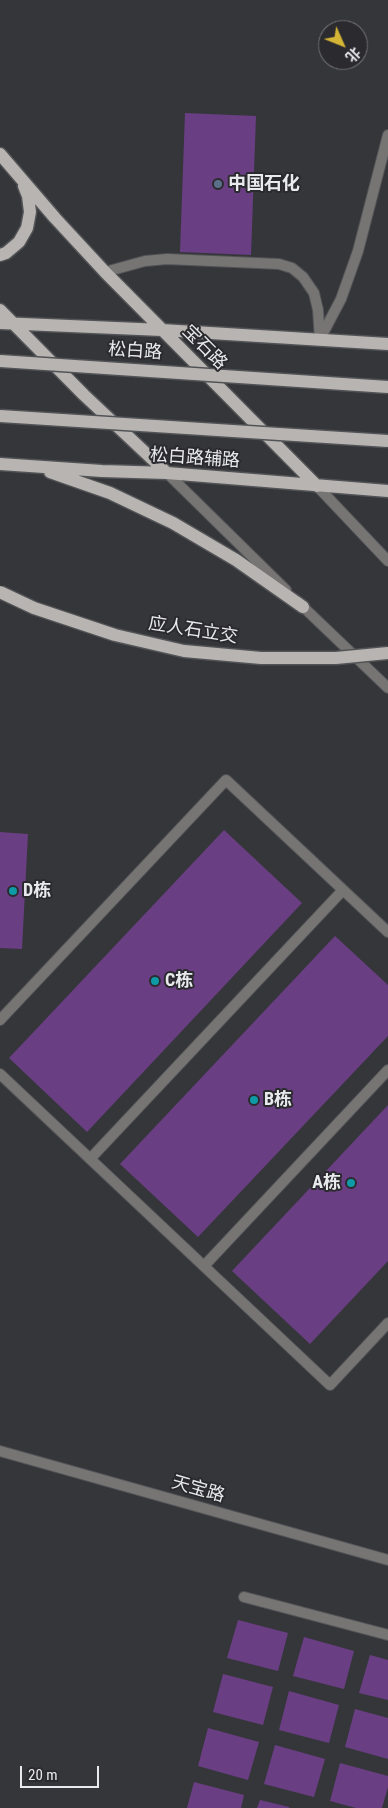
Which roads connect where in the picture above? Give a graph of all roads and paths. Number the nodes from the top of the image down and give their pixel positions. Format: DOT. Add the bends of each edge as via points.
graph roads {
  1 [pos="388,135"];
  2 [pos="0,154"];
  3 [pos="21,179"];
  4 [pos="0,255"];
  5 [pos="105,272"];
  6 [pos="0,310"];
  7 [pos="6,323"];
  8 [pos="162,330"];
  9 [pos="320,340"];
  10 [pos="388,344"];
  11 [pos="0,361"];
  12 [pos="388,387"];
  13 [pos="0,416"];
  14 [pos="388,441"];
  15 [pos="0,464"];
  16 [pos="33,466"];
  17 [pos="167,473"];
  18 [pos="317,486"];
  19 [pos="388,491"];
  20 [pos="388,561"];
  21 [pos="0,592"];
  22 [pos="303,607"];
  23 [pos="388,653"];
  24 [pos="388,688"];
  25 [pos="343,890"];
  26 [pos="388,932"];
  27 [pos="0,1020"];
  28 [pos="388,1070"];
  29 [pos="0,1074"];
  30 [pos="90,1159"];
  31 [pos="204,1266"];
  32 [pos="388,1323"];
  33 [pos="0,1451"];
  34 [pos="388,1560"];
  35 [pos="244,1597"];
  36 [pos="388,1635"];
  1 -- 9 [label="street" via="358,251"];
  2 -- 3 [label="main road, 宝石路"];
  3 -- 4 [label="main road" via="30,212 27,228 19,242"];
  3 -- 5 [label="main road, 宝石路"];
  5 -- 8 [label="main road, 宝石路"];
  5 -- 9 [label="street" via="145,261 167,259 279,264 292,268 314,293"];
  6 -- 7 [label="main road"];
  7 -- 8 [label="main road"];
  7 -- 17 [label="main road"];
  8 -- 9 [label="main road"];
  8 -- 18 [label="main road, 宝石路"];
  9 -- 10 [label="main road"];
  11 -- 12 [label="main road, 松白路, bridge"];
  13 -- 14 [label="main road, bridge"];
  15 -- 16 [label="main road, 松白路辅路"];
  16 -- 17 [label="main road, 松白路辅路"];
  16 -- 22 [label="main road" via="110,493 173,523 236,560"];
  17 -- 18 [label="main road, 松白路辅路"];
  17 -- 22 [label="street"];
  18 -- 19 [label="main road, 松白路辅路"];
  18 -- 20 [label="street, 宝石路"];
  21 -- 23 [label="main road, 应人石立交, bridge" via="34,608 115,635 184,651 261,658 336,658"];
  22 -- 24 [label="street"];
  25 -- 26 [label="street"];
  25 -- 27 [label="street" via="226,780"];
  25 -- 30 [label="street"];
  28 -- 31 [label="street"];
  29 -- 30 [label="street"];
  30 -- 31 [label="street"];
  31 -- 32 [label="street" via="330,1384"];
  33 -- 34 [label="street, 天宝路"];
  35 -- 36 [label="street"];
}
